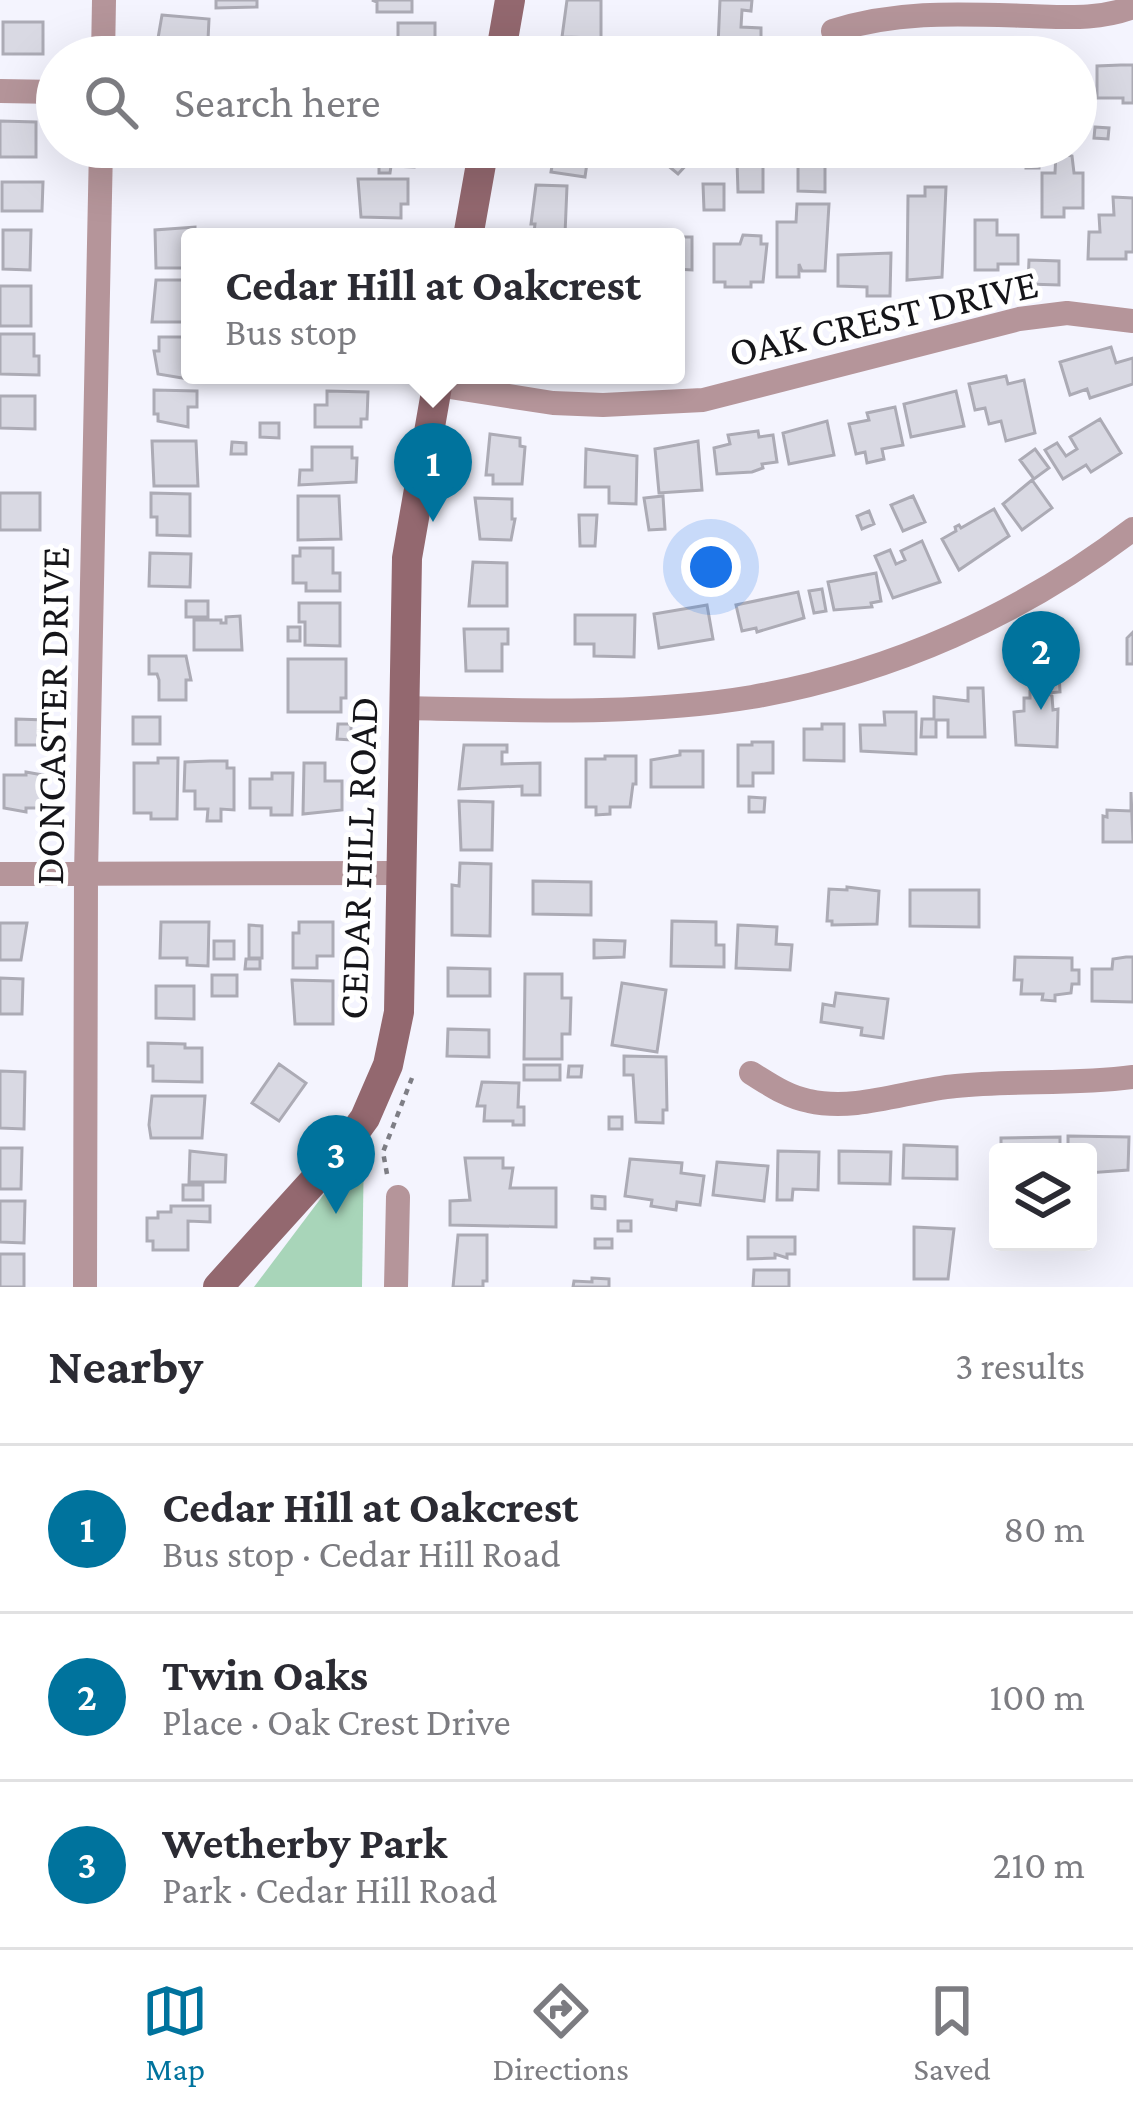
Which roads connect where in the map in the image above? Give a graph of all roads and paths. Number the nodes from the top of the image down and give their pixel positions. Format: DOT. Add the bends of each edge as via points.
graph roads {
  1 [pos="104,0"];
  2 [pos="510,0"];
  3 [pos="1133,7"];
  4 [pos="833,31"];
  5 [pos="103,36"];
  6 [pos="504,36"];
  7 [pos="0,91"];
  8 [pos="36,92"];
  9 [pos="101,168"];
  10 [pos="480,168"];
  11 [pos="470,228"];
  12 [pos="1133,321"];
  13 [pos="437,384"];
  14 [pos="458,384"];
  15 [pos="1132,531"];
  16 [pos="404,708"];
  17 [pos="0,874"];
  18 [pos="86,874"];
  19 [pos="403,874"];
  20 [pos="412,1069"];
  21 [pos="751,1073"];
  22 [pos="1133,1077"];
  23 [pos="398,1197"];
  24 [pos="85,1287"];
  25 [pos="218,1287"];
  26 [pos="396,1287"];
  1 -- 5 [label="street"];
  2 -- 6 [label="street"];
  3 -- 4 [label="street" via="1081,17 917,14"];
  7 -- 8 [label="street"];
  9 -- 18 [label="street, DONCASTER DRIVE"];
  10 -- 11 [label="street"];
  12 -- 14 [label="street, OAK CREST DRIVE" via="1067,313 1019,319 703,400 553,403"];
  13 -- 16 [label="street, CEDAR HILL ROAD" via="407,557"];
  15 -- 16 [label="street" via="1041,591 945,640 796,688 652,706"];
  16 -- 19 [label="street, CEDAR HILL ROAD"];
  17 -- 18 [label="street"];
  18 -- 19 [label="street"];
  18 -- 24 [label="street, DONCASTER DRIVE"];
  19 -- 25 [label="street, CEDAR HILL ROAD" via="399,1012 373,1100 341,1151"];
  20 -- 23 [label="path" via="383,1152"];
  21 -- 22 [label="street" via="788,1095 837,1103 961,1085"];
  23 -- 26 [label="street"];
}
